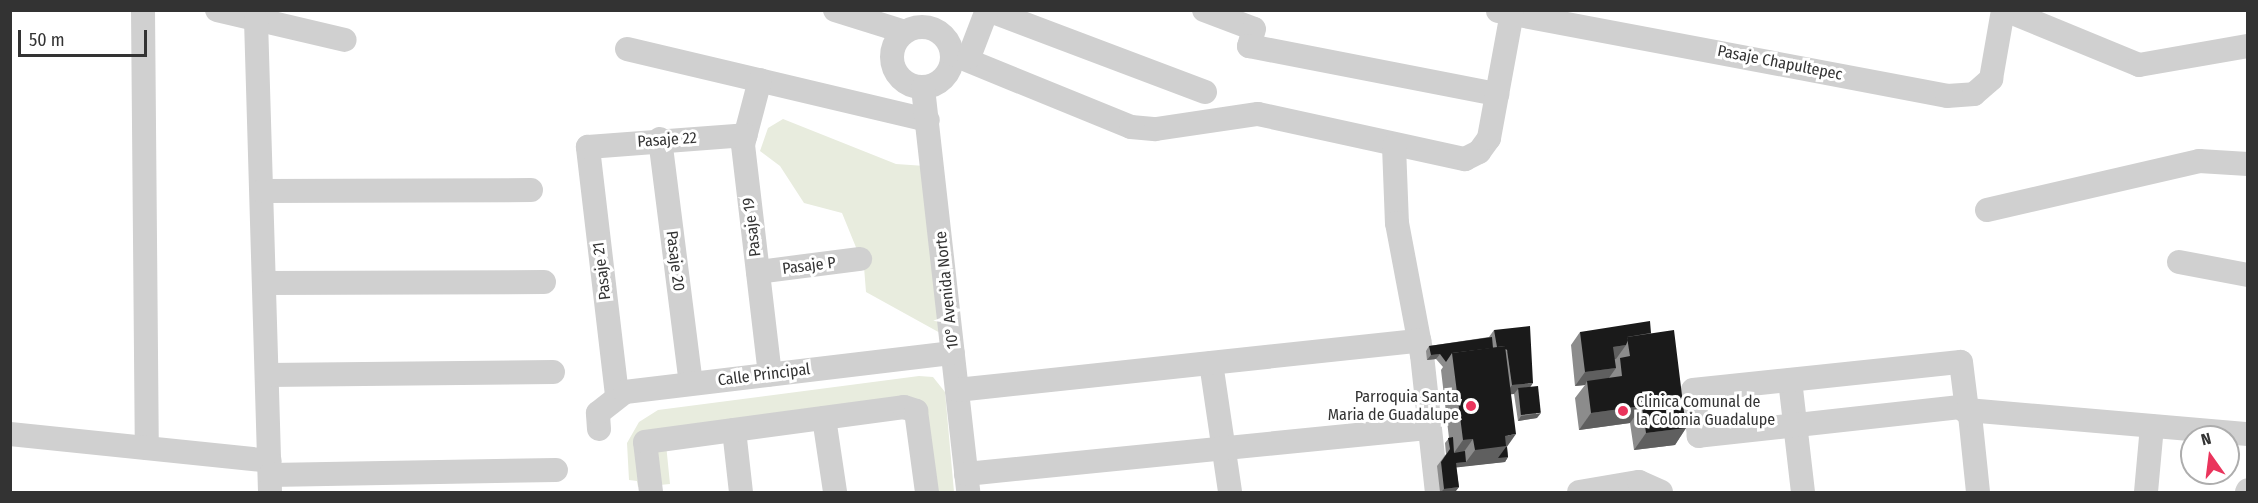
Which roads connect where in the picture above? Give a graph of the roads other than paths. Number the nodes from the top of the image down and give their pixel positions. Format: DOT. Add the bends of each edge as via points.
graph roads {
  1 [pos="143,10"];
  2 [pos="216,10"];
  3 [pos="835,10"];
  4 [pos="987,10"];
  5 [pos="1204,10"];
  6 [pos="2004,10"];
  7 [pos="1504,12"];
  8 [pos="1601,19"];
  9 [pos="256,20"];
  10 [pos="895,23"];
  11 [pos="345,40"];
  12 [pos="2247,46"];
  13 [pos="627,49"];
  14 [pos="961,55"];
  15 [pos="760,80"];
  16 [pos="923,88"];
  17 [pos="1204,92"];
  18 [pos="1497,94"];
  19 [pos="928,120"];
  20 [pos="746,135"];
  21 [pos="660,139"];
  22 [pos="1395,146"];
  23 [pos="588,147"];
  24 [pos="2247,164"];
  25 [pos="531,190"];
  26 [pos="262,191"];
  27 [pos="1987,210"];
  28 [pos="860,260"];
  29 [pos="2179,262"];
  30 [pos="758,272"];
  31 [pos="2247,275"];
  32 [pos="544,282"];
  33 [pos="264,283"];
  34 [pos="1419,341"];
  35 [pos="953,353"];
  36 [pos="1211,363"];
  37 [pos="553,372"];
  38 [pos="770,374"];
  39 [pos="267,375"];
  40 [pos="1790,380"];
  41 [pos="692,383"];
  42 [pos="957,390"];
  43 [pos="616,395"];
  44 [pos="1967,410"];
  45 [pos="824,418"];
  46 [pos="1795,424"];
  47 [pos="2152,426"];
  48 [pos="1430,428"];
  49 [pos="599,429"];
  50 [pos="734,430"];
  51 [pos="10,434"];
  52 [pos="2247,434"];
  53 [pos="1224,447"];
  54 [pos="147,448"];
  55 [pos="556,470"];
  56 [pos="270,476"];
  57 [pos="967,483"];
  58 [pos="651,492"];
  59 [pos="741,492"];
  60 [pos="835,492"];
  61 [pos="927,492"];
  62 [pos="1230,492"];
  63 [pos="1437,492"];
  64 [pos="1579,492"];
  65 [pos="1661,492"];
  66 [pos="1803,492"];
  67 [pos="1978,492"];
  68 [pos="2146,492"];
  1 -- 54 [label="street"];
  2 -- 9 [label="street"];
  3 -- 10 [label="street"];
  4 -- 14 [label="street"];
  4 -- 17 [label="street"];
  5 -- 18 [label="street" via="1254,29 1249,46"];
  6 -- 8 [label="street, Pasaje Chapultepec" via="1991,80 1974,93 1947,96"];
  6 -- 12 [label="street" via="2139,65"];
  7 -- 8 [label="street, Pasaje Chapultepec"];
  7 -- 18 [label="street"];
  9 -- 11 [label="street"];
  9 -- 26 [label="street"];
  10 -- 14 [label="street" via="933,29"];
  10 -- 16 [label="street" via="892,63 903,81"];
  13 -- 15 [label="street"];
  14 -- 16 [label="street" via="943,79"];
  14 -- 22 [label="street" via="1094,116 1131,127 1156,129 1258,114"];
  15 -- 19 [label="street"];
  15 -- 20 [label="street, Pasaje 19"];
  16 -- 19 [label="street, 10° Avenida Norte"];
  18 -- 22 [label="street" via="1489,138 1479,152 1448,158"];
  19 -- 35 [label="street, 10° Avenida Norte"];
  20 -- 21 [label="street, Pasaje 22"];
  20 -- 30 [label="street, Pasaje 19"];
  21 -- 23 [label="street, Pasaje 22"];
  21 -- 41 [label="street, Pasaje 20"];
  22 -- 34 [label="street" via="1397,224"];
  23 -- 43 [label="street, Pasaje 21"];
  24 -- 27 [label="street" via="2199,161"];
  25 -- 26 [label="street"];
  26 -- 33 [label="street"];
  28 -- 30 [label="street, Pasaje P"];
  29 -- 31 [label="street"];
  30 -- 38 [label="street, Pasaje 19"];
  32 -- 33 [label="street"];
  33 -- 39 [label="street"];
  34 -- 36 [label="street"];
  34 -- 48 [label="street"];
  35 -- 38 [label="street, Calle Principal"];
  35 -- 42 [label="street, 10° Avenida Norte"];
  36 -- 42 [label="street"];
  36 -- 53 [label="street"];
  37 -- 39 [label="street"];
  38 -- 41 [label="street, Calle Principal"];
  39 -- 56 [label="street"];
  40 -- 44 [label="street" via="1961,362"];
  40 -- 46 [label="street"];
  40 -- 46 [label="street" via="1693,390 1699,435"];
  41 -- 43 [label="street, Calle Principal"];
  42 -- 57 [label="street, 10° Avenida Norte"];
  43 -- 49 [label="street" via="598,413"];
  44 -- 46 [label="street" via="1951,406"];
  44 -- 47 [label="street"];
  44 -- 67 [label="street"];
  45 -- 50 [label="street"];
  45 -- 60 [label="street"];
  45 -- 61 [label="street" via="912,407"];
  46 -- 66 [label="street"];
  47 -- 52 [label="street"];
  47 -- 68 [label="street"];
  48 -- 53 [label="street"];
  48 -- 63 [label="street"];
  50 -- 58 [label="street" via="645,442"];
  50 -- 59 [label="street"];
  51 -- 54 [label="street"];
  53 -- 57 [label="street"];
  53 -- 62 [label="street"];
  54 -- 56 [label="street"];
  55 -- 56 [label="street"];
  64 -- 65 [label="street" via="1639,482"];
}
